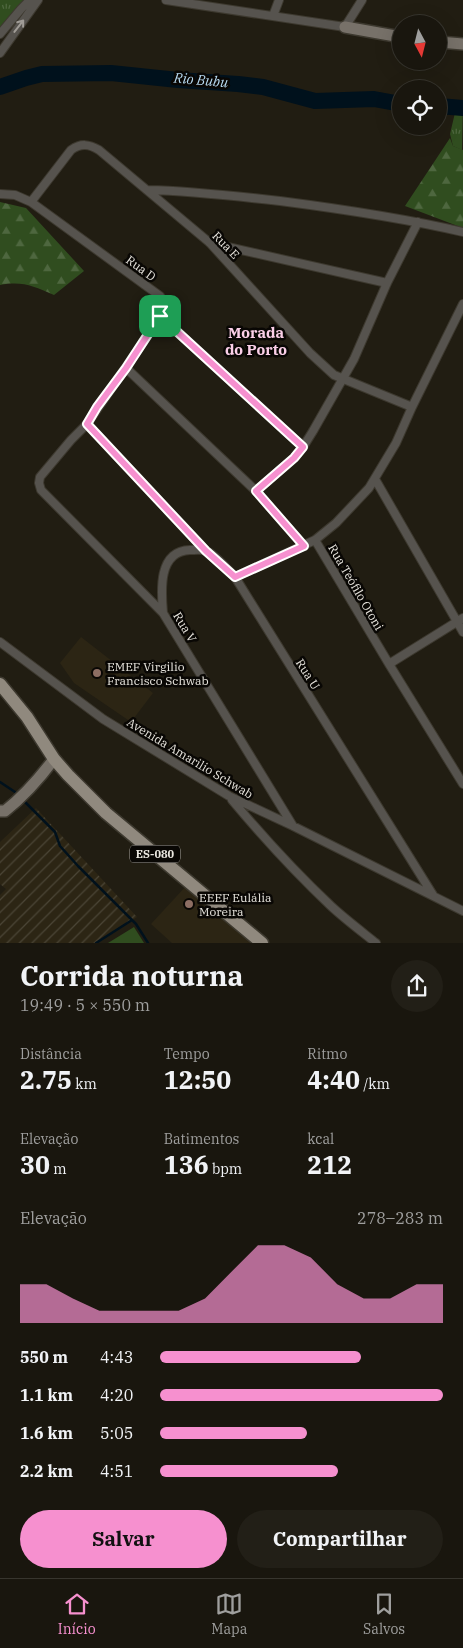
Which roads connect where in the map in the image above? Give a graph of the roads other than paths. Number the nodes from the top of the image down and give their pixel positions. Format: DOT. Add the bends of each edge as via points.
graph roads {
  1 [pos="30,0"];
  2 [pos="38,0"];
  3 [pos="166,0"];
  4 [pos="279,0"];
  5 [pos="362,0"];
  6 [pos="198,3"];
  7 [pos="273,16"];
  8 [pos="345,27"];
  9 [pos="0,34"];
  10 [pos="392,35"];
  11 [pos="448,43"];
  12 [pos="463,44"];
  13 [pos="0,53"];
  14 [pos="148,190"];
  15 [pos="0,194"];
  16 [pos="31,202"];
  17 [pos="418,222"];
  18 [pos="463,232"];
  19 [pos="210,243"];
  20 [pos="387,283"];
  21 [pos="463,304"];
  22 [pos="160,316"];
  23 [pos="126,368"];
  24 [pos="343,379"];
  25 [pos="412,407"];
  26 [pos="87,424"];
  27 [pos="303,447"];
  28 [pos="375,479"];
  29 [pos="256,491"];
  30 [pos="315,540"];
  31 [pos="304,546"];
  32 [pos="206,551"];
  33 [pos="235,577"];
  34 [pos="163,613"];
  35 [pos="460,619"];
  36 [pos="463,632"];
  37 [pos="0,642"];
  38 [pos="389,664"];
  39 [pos="0,684"];
  40 [pos="54,759"];
  41 [pos="463,784"];
  42 [pos="228,796"];
  43 [pos="2,813"];
  44 [pos="293,826"];
  45 [pos="434,896"];
  46 [pos="463,911"];
  47 [pos="262,943"];
  48 [pos="376,943"];
  1 -- 9 [label="street"];
  13 -- 2 [label="street, one-way"];
  3 -- 6 [label="street"];
  4 -- 7 [label="street"];
  5 -- 8 [label="street"];
  6 -- 7 [label="street"];
  7 -- 8 [label="street"];
  8 -- 10 [label="street"];
  11 -- 12 [label="street"];
  14 -- 16 [label="street, Rua E" via="99,150 84,145 71,150"];
  14 -- 17 [label="street" via="254,198"];
  14 -- 19 [label="street, Rua E"];
  15 -- 16 [label="street, Rua D"];
  16 -- 22 [label="street, Rua D" via="160,296 165,305"];
  17 -- 18 [label="street"];
  17 -- 20 [label="street"];
  19 -- 20 [label="street"];
  19 -- 24 [label="street, Rua E" via="310,353"];
  20 -- 24 [label="street"];
  21 -- 25 [label="street, Rua Teófilo Otoni"];
  22 -- 23 [label="street"];
  22 -- 27 [label="street"];
  23 -- 26 [label="street"];
  23 -- 29 [label="street"];
  24 -- 25 [label="street, Rua E"];
  24 -- 27 [label="street"];
  25 -- 28 [label="street, Rua Teófilo Otoni"];
  26 -- 32 [label="street, Rua U"];
  26 -- 34 [label="street, Rua V" via="40,477 41,490"];
  27 -- 29 [label="street"];
  28 -- 30 [label="street, Rua Teófilo Otoni" via="361,498"];
  28 -- 35 [label="street"];
  29 -- 31 [label="street"];
  30 -- 31 [label="street"];
  30 -- 38 [label="street, Rua Teófilo Otoni"];
  31 -- 33 [label="street"];
  32 -- 33 [label="street, Rua U"];
  32 -- 34 [label="street" via="178,552 166,564 162,581"];
  33 -- 45 [label="street, Rua U"];
  34 -- 44 [label="street, Rua V"];
  35 -- 36 [label="street"];
  35 -- 38 [label="street"];
  37 -- 42 [label="street, Avenida Amarilio Schwab" via="103,719"];
  38 -- 41 [label="street, Rua Teófilo Otoni"];
  39 -- 40 [label="main road, ES-080" via="27,717"];
  40 -- 43 [label="street" via="33,786"];
  40 -- 47 [label="main road, ES-080" via="106,813"];
  42 -- 44 [label="street, Avenida Amarilio Schwab"];
  42 -- 48 [label="street" via="314,890"];
  44 -- 45 [label="street, Avenida Amarilio Schwab"];
  45 -- 46 [label="street, Avenida Amarilio Schwab"];
}
